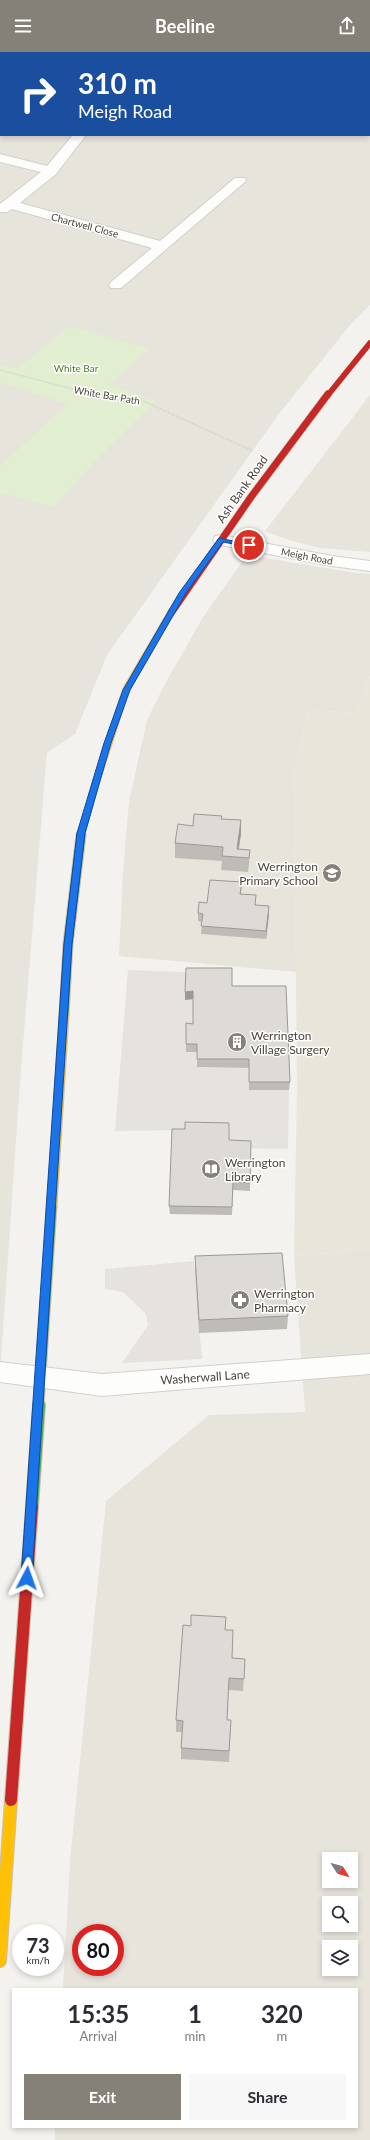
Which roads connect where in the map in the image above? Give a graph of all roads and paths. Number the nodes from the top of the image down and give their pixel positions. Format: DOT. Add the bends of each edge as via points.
graph roads {
  1 [pos="79,136"];
  2 [pos="0,158"];
  3 [pos="51,171"];
  4 [pos="240,181"];
  5 [pos="5,207"];
  6 [pos="161,246"];
  7 [pos="116,285"];
  8 [pos="370,343"];
  9 [pos="0,370"];
  10 [pos="276,461"];
  11 [pos="221,540"];
  12 [pos="370,566"];
  13 [pos="370,1364"];
  14 [pos="0,1372"];
  15 [pos="40,1377"];
  16 [pos="0,1961"];
  1 -- 3 [label="street"];
  2 -- 3 [label="street"];
  3 -- 5 [label="street"];
  4 -- 6 [label="street"];
  5 -- 6 [label="street, Chartwell Close"];
  6 -- 7 [label="street"];
  8 -- 10 [label="highway, Ash Bank Road" via="329,391"];
  9 -- 10 [label="path, White Bar Path" via="84,392 141,400"];
  10 -- 11 [label="highway, Ash Bank Road"];
  11 -- 12 [label="street, Meigh Road"];
  11 -- 15 [label="highway, Ash Bank Road" via="183,593 126,690 107,743 81,833 68,944"];
  13 -- 15 [label="street, Washerwall Lane" via="102,1385"];
  14 -- 15 [label="street, Washerwall Lane"];
  15 -- 16 [label="highway, Ash Bank Road"];
}
